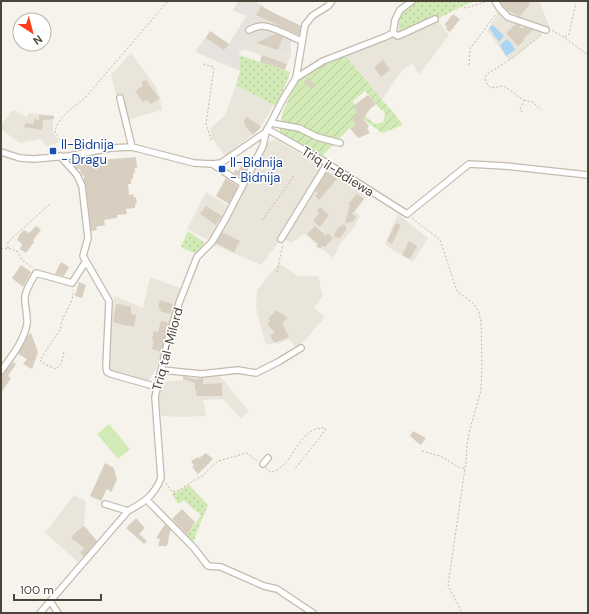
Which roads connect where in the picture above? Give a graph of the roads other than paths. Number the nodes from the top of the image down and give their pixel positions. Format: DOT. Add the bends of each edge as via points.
graph roads {
  1 [pos="332,1"];
  2 [pos="412,1"];
  3 [pos="495,1"];
  4 [pos="434,19"];
  5 [pos="249,30"];
  6 [pos="546,30"];
  7 [pos="393,32"];
  8 [pos="302,41"];
  9 [pos="296,78"];
  10 [pos="120,98"];
  11 [pos="270,123"];
  12 [pos="266,131"];
  13 [pos="340,143"];
  14 [pos="132,146"];
  15 [pos="1,152"];
  16 [pos="60,156"];
  17 [pos="212,164"];
  18 [pos="327,164"];
  19 [pos="588,175"];
  20 [pos="243,184"];
  21 [pos="281,238"];
  22 [pos="86,261"];
  23 [pos="301,348"];
  24 [pos="162,370"];
  25 [pos="1,371"];
  26 [pos="157,388"];
  27 [pos="268,458"];
  28 [pos="263,464"];
  29 [pos="147,500"];
  30 [pos="105,504"];
  31 [pos="128,511"];
  32 [pos="50,601"];
  33 [pos="40,613"];
  34 [pos="58,613"];
  35 [pos="313,613"];
  1 -- 8 [label="street" via="312,16 305,25"];
  2 -- 7 [label="street" via="400,10"];
  3 -- 6 [label="street" via="508,17"];
  4 -- 7 [label="street" via="398,36"];
  5 -- 8 [label="street" via="268,27"];
  7 -- 9 [label="street" via="324,61"];
  8 -- 9 [label="street"];
  9 -- 11 [label="street, Triq tal-Milord"];
  10 -- 14 [label="street"];
  11 -- 12 [label="street, Triq tal-Milord"];
  11 -- 13 [label="street" via="299,128 317,137"];
  12 -- 17 [label="street" via="221,163"];
  12 -- 18 [label="street, Triq il-Bdiewa"];
  12 -- 20 [label="street, Triq tal-Milord" via="263,146"];
  14 -- 16 [label="street"];
  14 -- 17 [label="street" via="194,163"];
  15 -- 16 [label="street" via="34,159"];
  16 -- 22 [label="street" via="78,175 82,186 88,238 83,256"];
  17 -- 20 [label="street"];
  18 -- 19 [label="street, Triq il-Bdiewa" via="407,214 469,164"];
  18 -- 21 [label="street"];
  20 -- 24 [label="street, Triq tal-Milord" via="212,242 197,257 179,303"];
  22 -- 25 [label="street" via="72,283 36,273 25,296 27,324 24,334"];
  22 -- 26 [label="street" via="109,301 107,372"];
  23 -- 24 [label="street" via="256,373 238,370 201,374"];
  24 -- 26 [label="street, Triq tal-Milord"];
  26 -- 29 [label="street, Triq tal-Milord" via="155,397 161,478"];
  27 -- 28 [label="street"];
  29 -- 31 [label="street"];
  29 -- 35 [label="street" via="208,566 221,567 277,589"];
  30 -- 31 [label="street"];
  31 -- 32 [label="street"];
  32 -- 33 [label="street"];
  32 -- 34 [label="street"];
}
